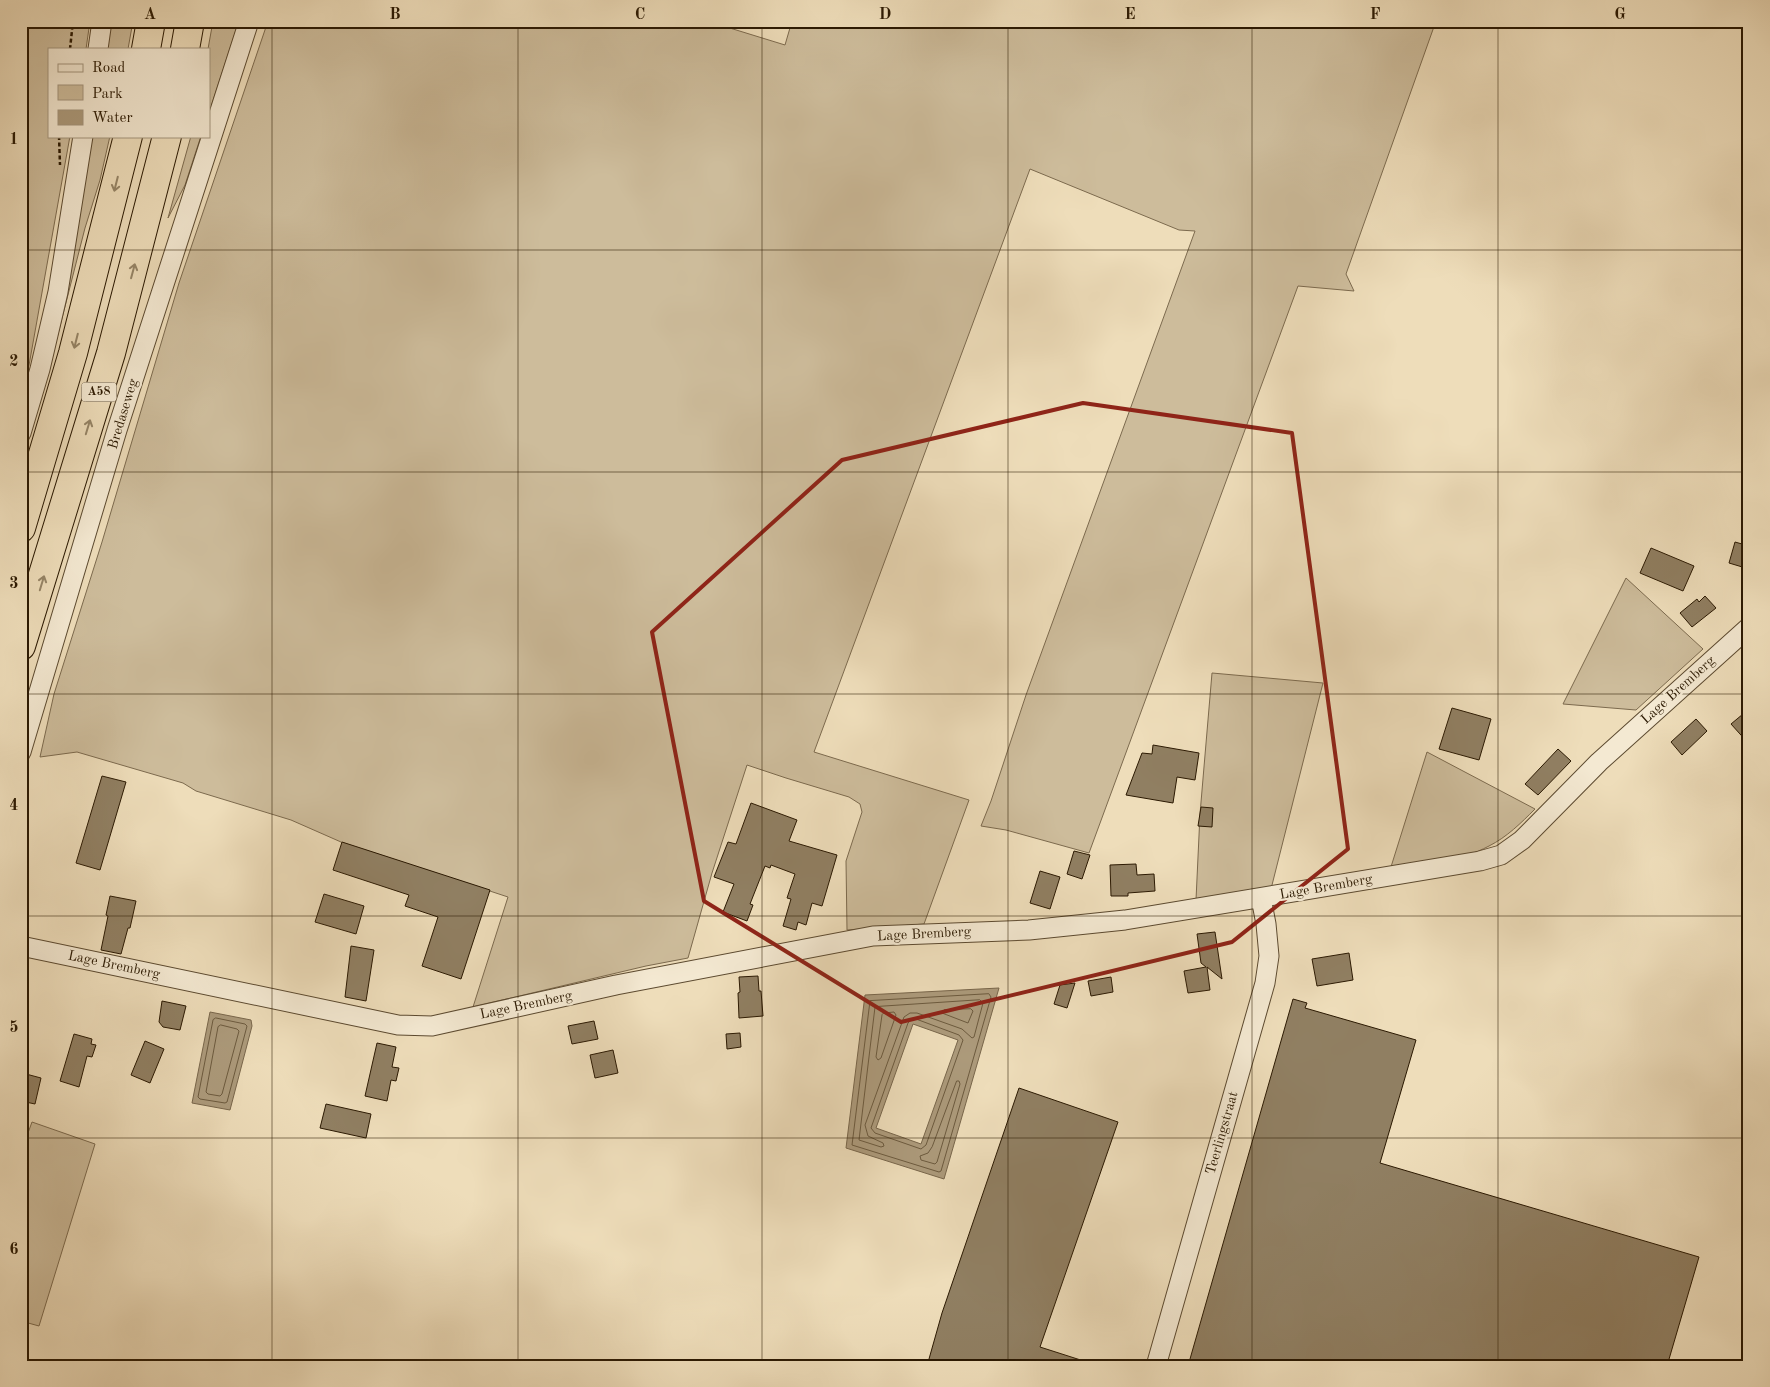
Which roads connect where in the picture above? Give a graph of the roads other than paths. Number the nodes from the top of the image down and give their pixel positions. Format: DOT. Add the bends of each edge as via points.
graph roads {
  1 [pos="102,21"];
  2 [pos="151,21"];
  3 [pos="190,21"];
  4 [pos="249,21"];
  5 [pos="98,48"];
  6 [pos="146,48"];
  7 [pos="185,48"];
  8 [pos="83,138"];
  9 [pos="127,138"];
  10 [pos="166,138"];
  11 [pos="21,432"];
  12 [pos="21,528"];
  13 [pos="1749,627"];
  14 [pos="21,646"];
  15 [pos="21,752"];
  16 [pos="1261,898"];
  17 [pos="21,946"];
  18 [pos="1156,1366"];
  1 -- 5 [label="street"];
  2 -- 6 [label="highway"];
  3 -- 7 [label="highway"];
  4 -- 15 [label="street, Bredaseweg" via="117,430"];
  8 -- 11 [label="street" via="58,292"];
  9 -- 12 [label="highway, A58, one-way" via="73,353"];
  14 -- 10 [label="highway, A58, one-way" via="111,353"];
  13 -- 16 [label="street, Lage Bremberg" via="1599,762 1522,840 1501,855"];
  16 -- 17 [label="street, Lage Bremberg" via="1125,920 1029,930 873,936 616,985 432,1026 398,1025"];
  16 -- 18 [label="street, Teerlingstraat" via="1268,956 1265,983"];
}
